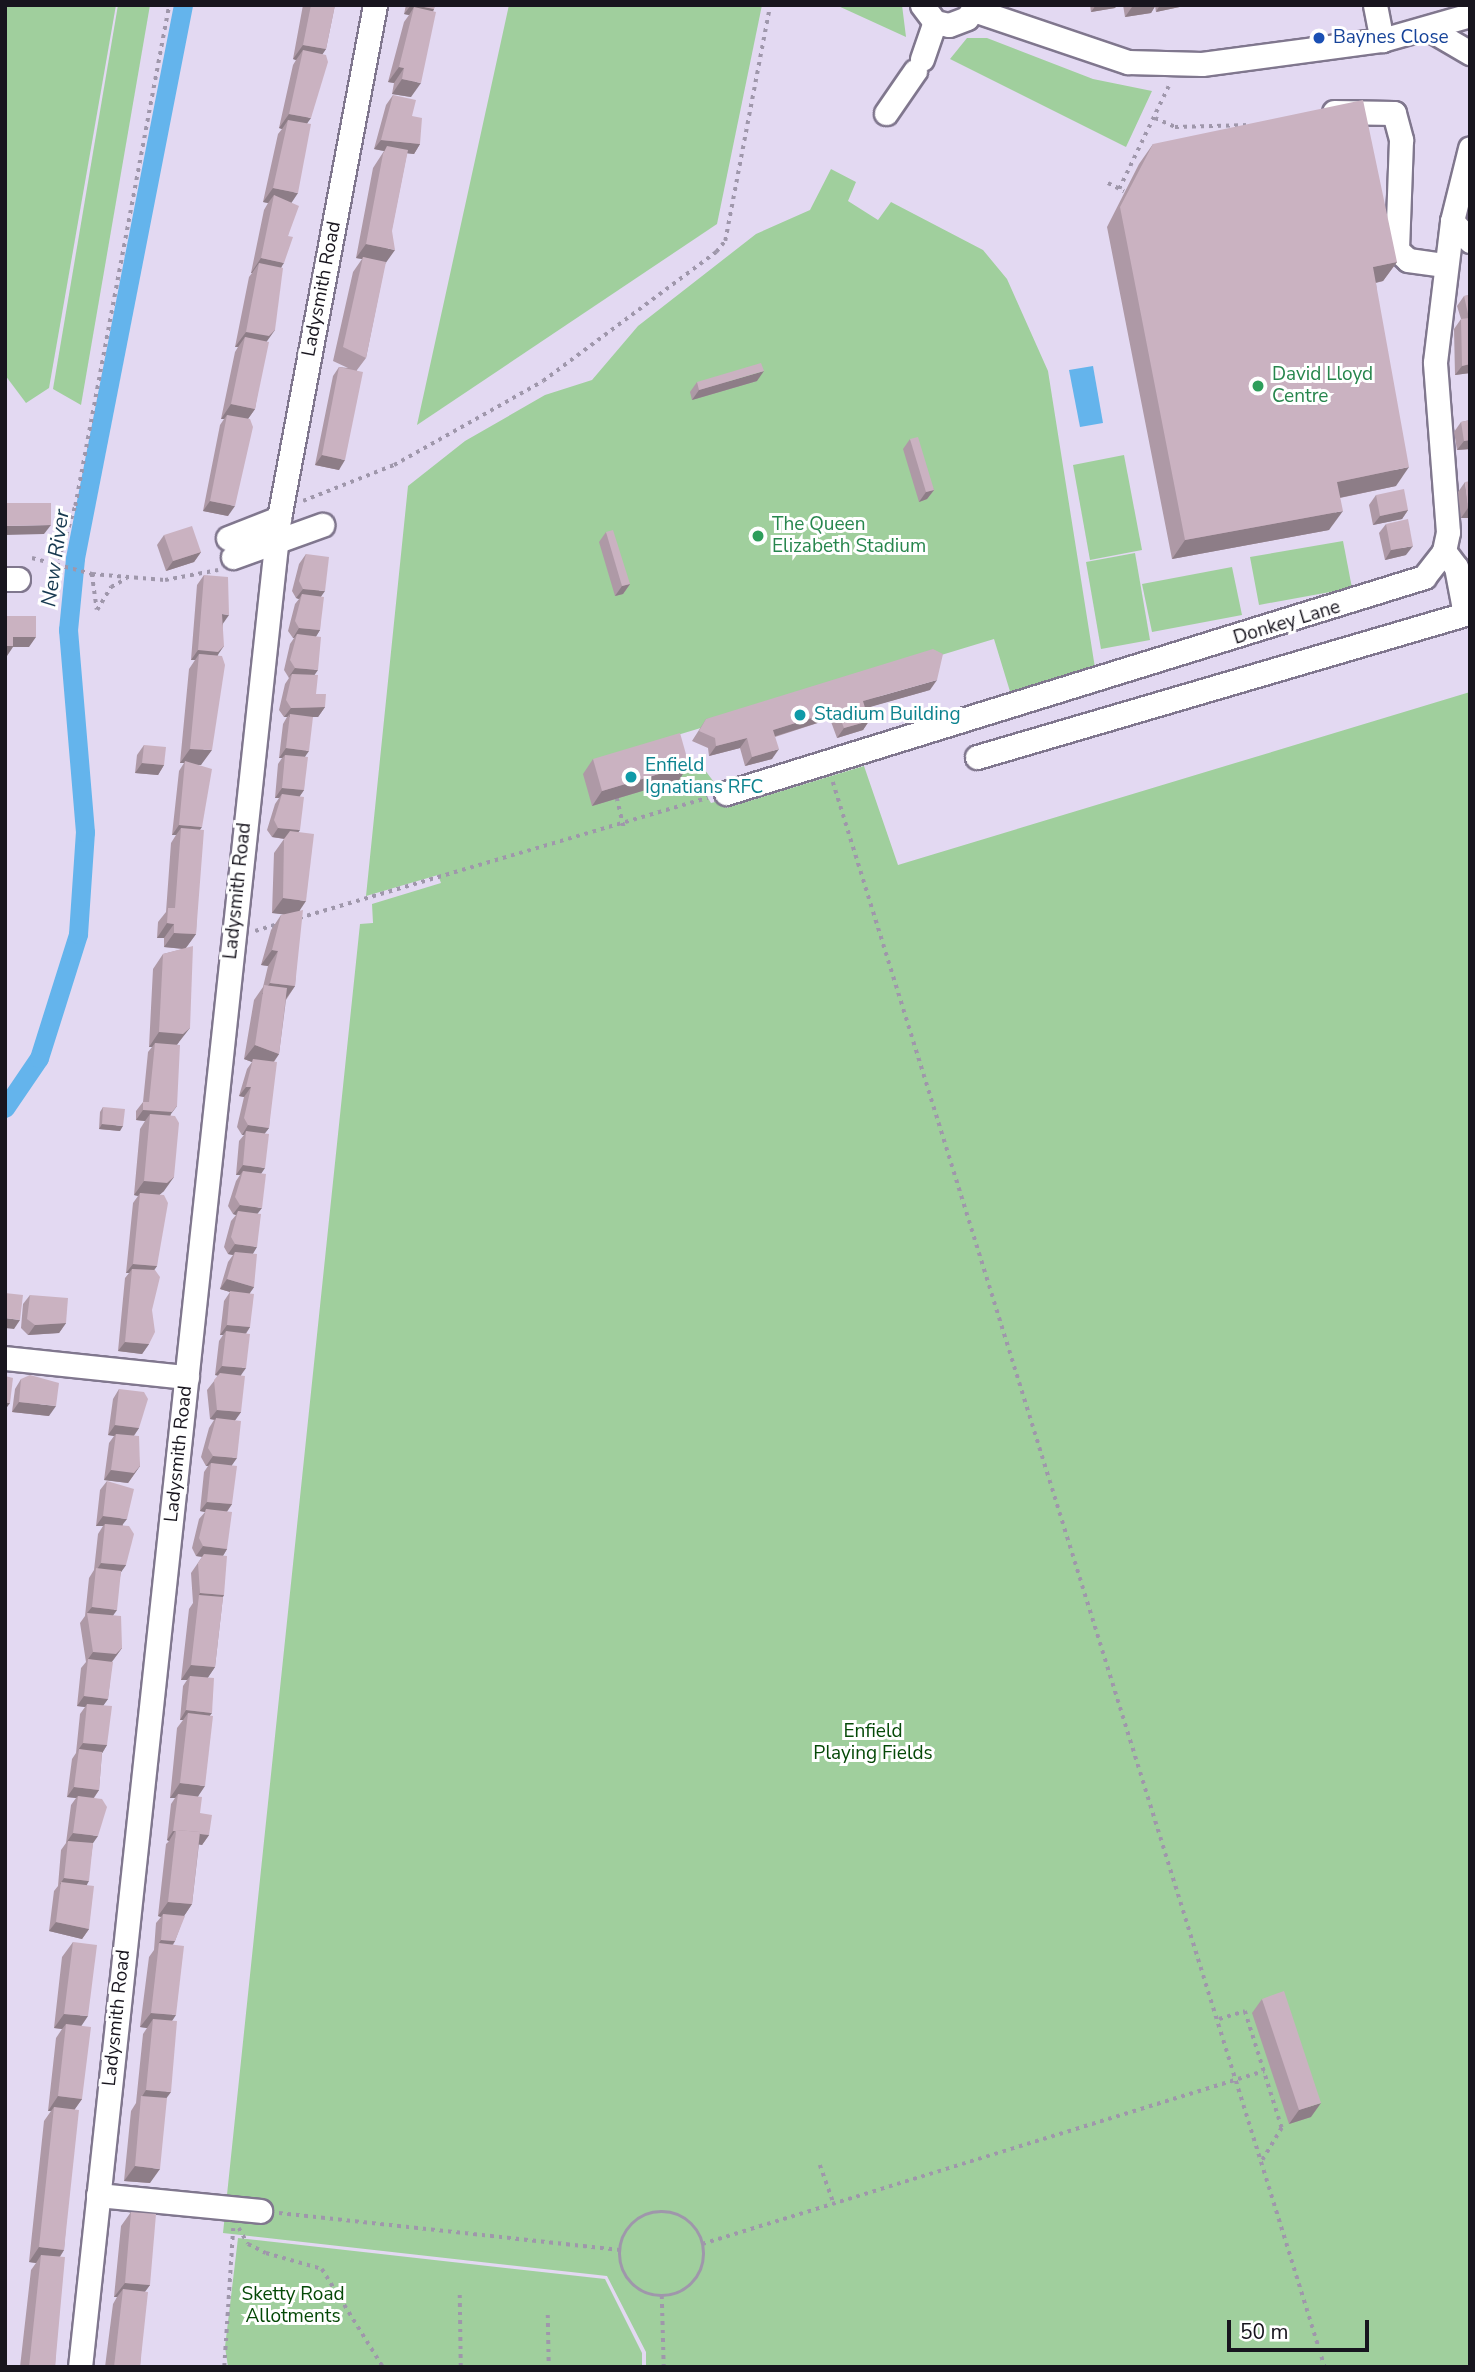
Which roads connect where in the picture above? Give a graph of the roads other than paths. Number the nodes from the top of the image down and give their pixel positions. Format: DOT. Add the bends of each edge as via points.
graph roads {
  1 [pos="375,5"];
  2 [pos="1375,5"];
  3 [pos="975,8"];
  4 [pos="929,13"];
  5 [pos="1470,15"];
  6 [pos="1429,29"];
  7 [pos="1381,40"];
  8 [pos="1470,53"];
  9 [pos="886,113"];
  10 [pos="1311,115"];
  11 [pos="1470,148"];
  12 [pos="1452,221"];
  13 [pos="1470,241"];
  14 [pos="1445,265"];
  15 [pos="280,513"];
  16 [pos="322,525"];
  17 [pos="276,542"];
  18 [pos="1444,551"];
  19 [pos="977,757"];
  20 [pos="726,793"];
  21 [pos="5,1358"];
  22 [pos="187,1377"];
  23 [pos="98,2195"];
  24 [pos="260,2211"];
  25 [pos="80,2367"];
  1 -- 15 [label="street, Ladysmith Road"];
  2 -- 7 [label="street"];
  3 -- 4 [label="street" via="959,23"];
  3 -- 7 [label="street" via="1128,62 1281,58"];
  4 -- 9 [label="street" via="918,65"];
  5 -- 6 [label="street"];
  6 -- 7 [label="street"];
  6 -- 8 [label="street"];
  10 -- 14 [label="street" via="1361,108 1394,113 1401,140 1397,250 1408,260"];
  11 -- 12 [label="street"];
  12 -- 13 [label="street"];
  12 -- 14 [label="street"];
  14 -- 18 [label="street" via="1435,362 1448,513"];
  15 -- 17 [label="street, Ladysmith Road"];
  15 -- 17 [label="street" via="228,555"];
  16 -- 17 [label="street"];
  17 -- 22 [label="street, Ladysmith Road"];
  18 -- 19 [label="street" via="1456,567 1465,614"];
  18 -- 20 [label="street, Donkey Lane" via="1424,577 1402,587"];
  21 -- 22 [label="street"];
  22 -- 23 [label="street, Ladysmith Road"];
  23 -- 24 [label="street"];
  23 -- 25 [label="street, Ladysmith Road"];
}
